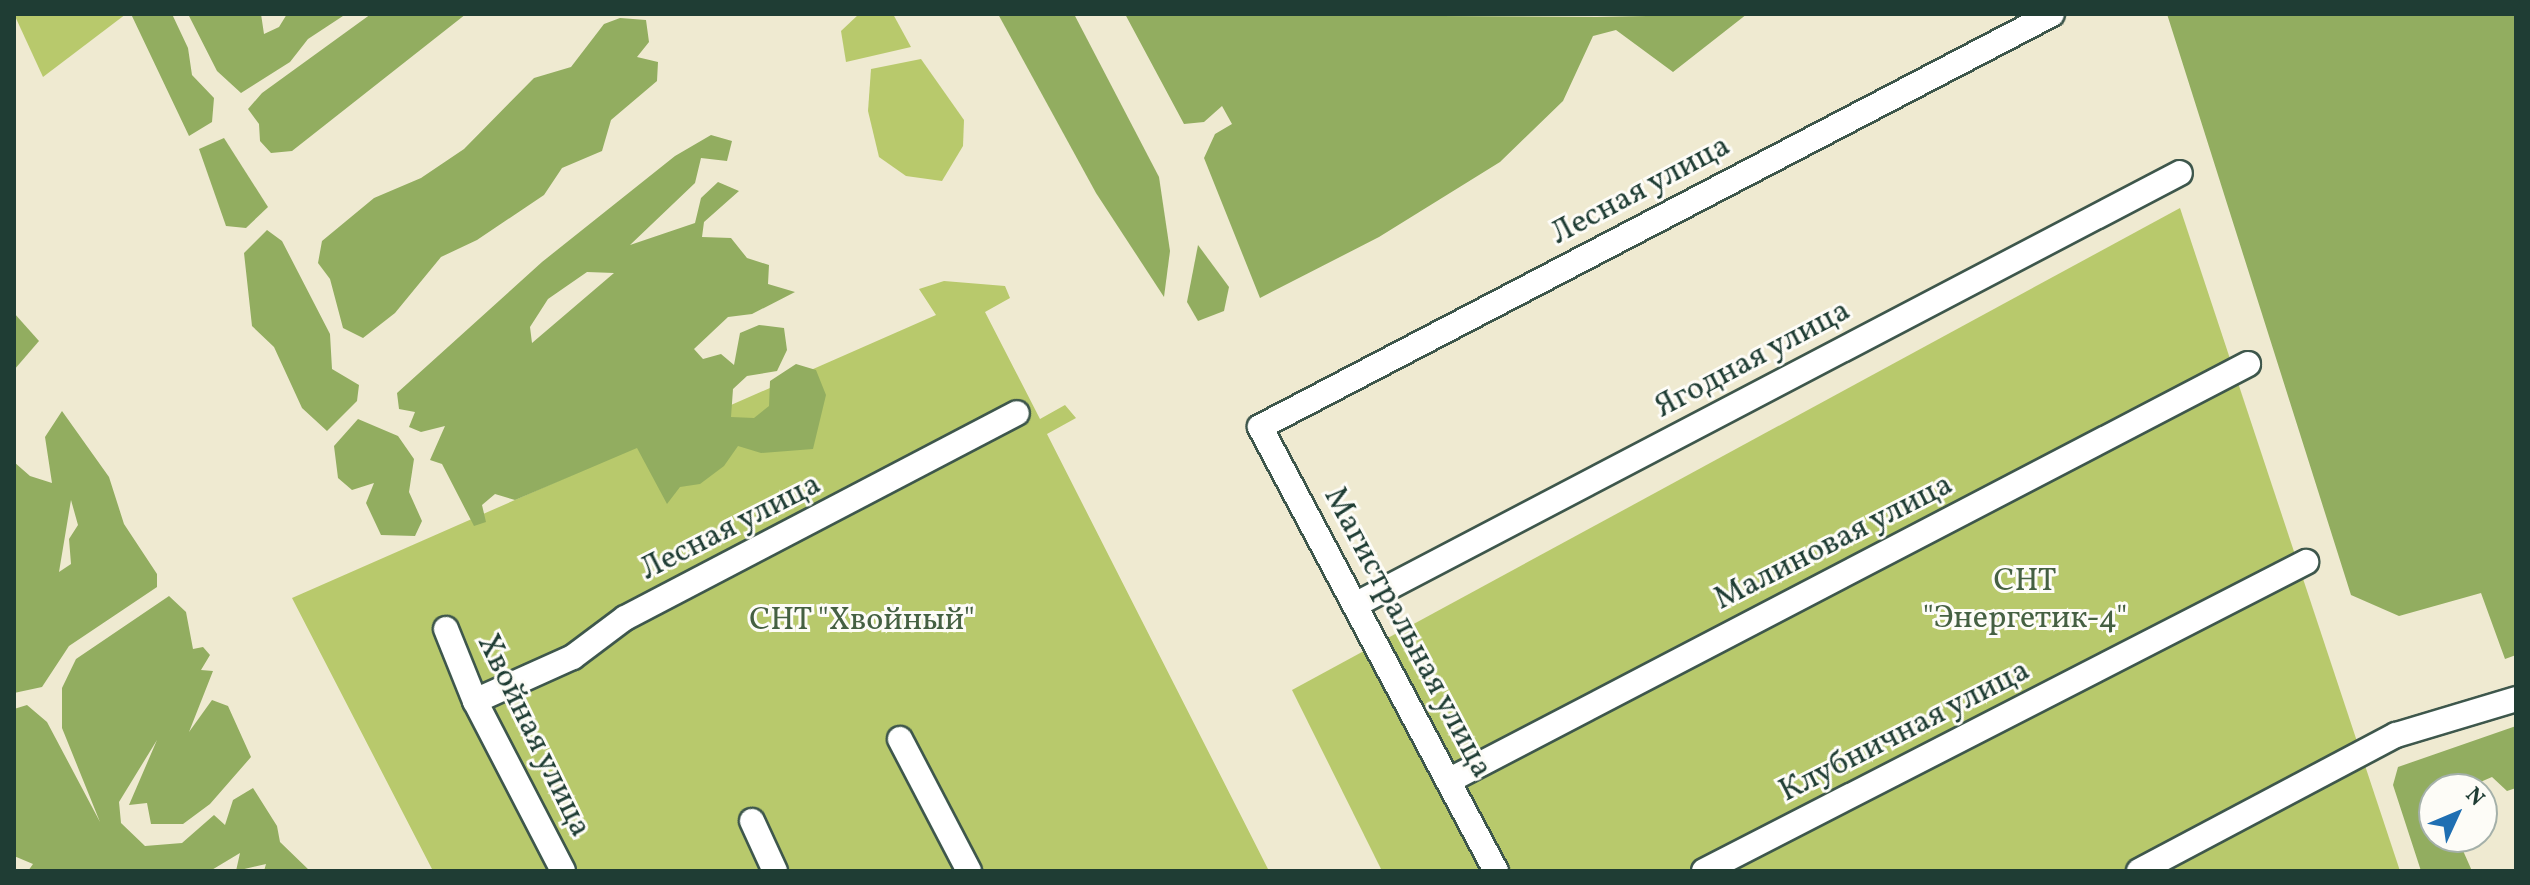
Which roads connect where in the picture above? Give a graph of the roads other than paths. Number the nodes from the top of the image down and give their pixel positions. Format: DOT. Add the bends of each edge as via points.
graph roads {
  1 [pos="2052,14"];
  2 [pos="2180,173"];
  3 [pos="2248,364"];
  4 [pos="1017,413"];
  5 [pos="1260,427"];
  6 [pos="2306,562"];
  7 [pos="1355,605"];
  8 [pos="446,629"];
  9 [pos="2516,699"];
  10 [pos="475,701"];
  11 [pos="900,739"];
  12 [pos="1450,780"];
  13 [pos="752,821"];
  14 [pos="563,871"];
  15 [pos="775,871"];
  16 [pos="969,871"];
  17 [pos="1496,871"];
  18 [pos="1704,871"];
  19 [pos="2139,871"];
  1 -- 5 [label="street, Лесная улица"];
  2 -- 7 [label="street, Ягодная улица"];
  3 -- 12 [label="street, Малиновая улица"];
  4 -- 10 [label="street, Лесная улица" via="625,618 573,657"];
  5 -- 7 [label="street, Магистральная улица"];
  6 -- 18 [label="street, Клубничная улица"];
  7 -- 12 [label="street, Магистральная улица"];
  8 -- 10 [label="street, Хвойная улица"];
  9 -- 19 [label="street" via="2396,735"];
  10 -- 14 [label="street, Хвойная улица"];
  11 -- 16 [label="street"];
  12 -- 17 [label="street, Магистральная улица"];
  13 -- 15 [label="street"];
}
